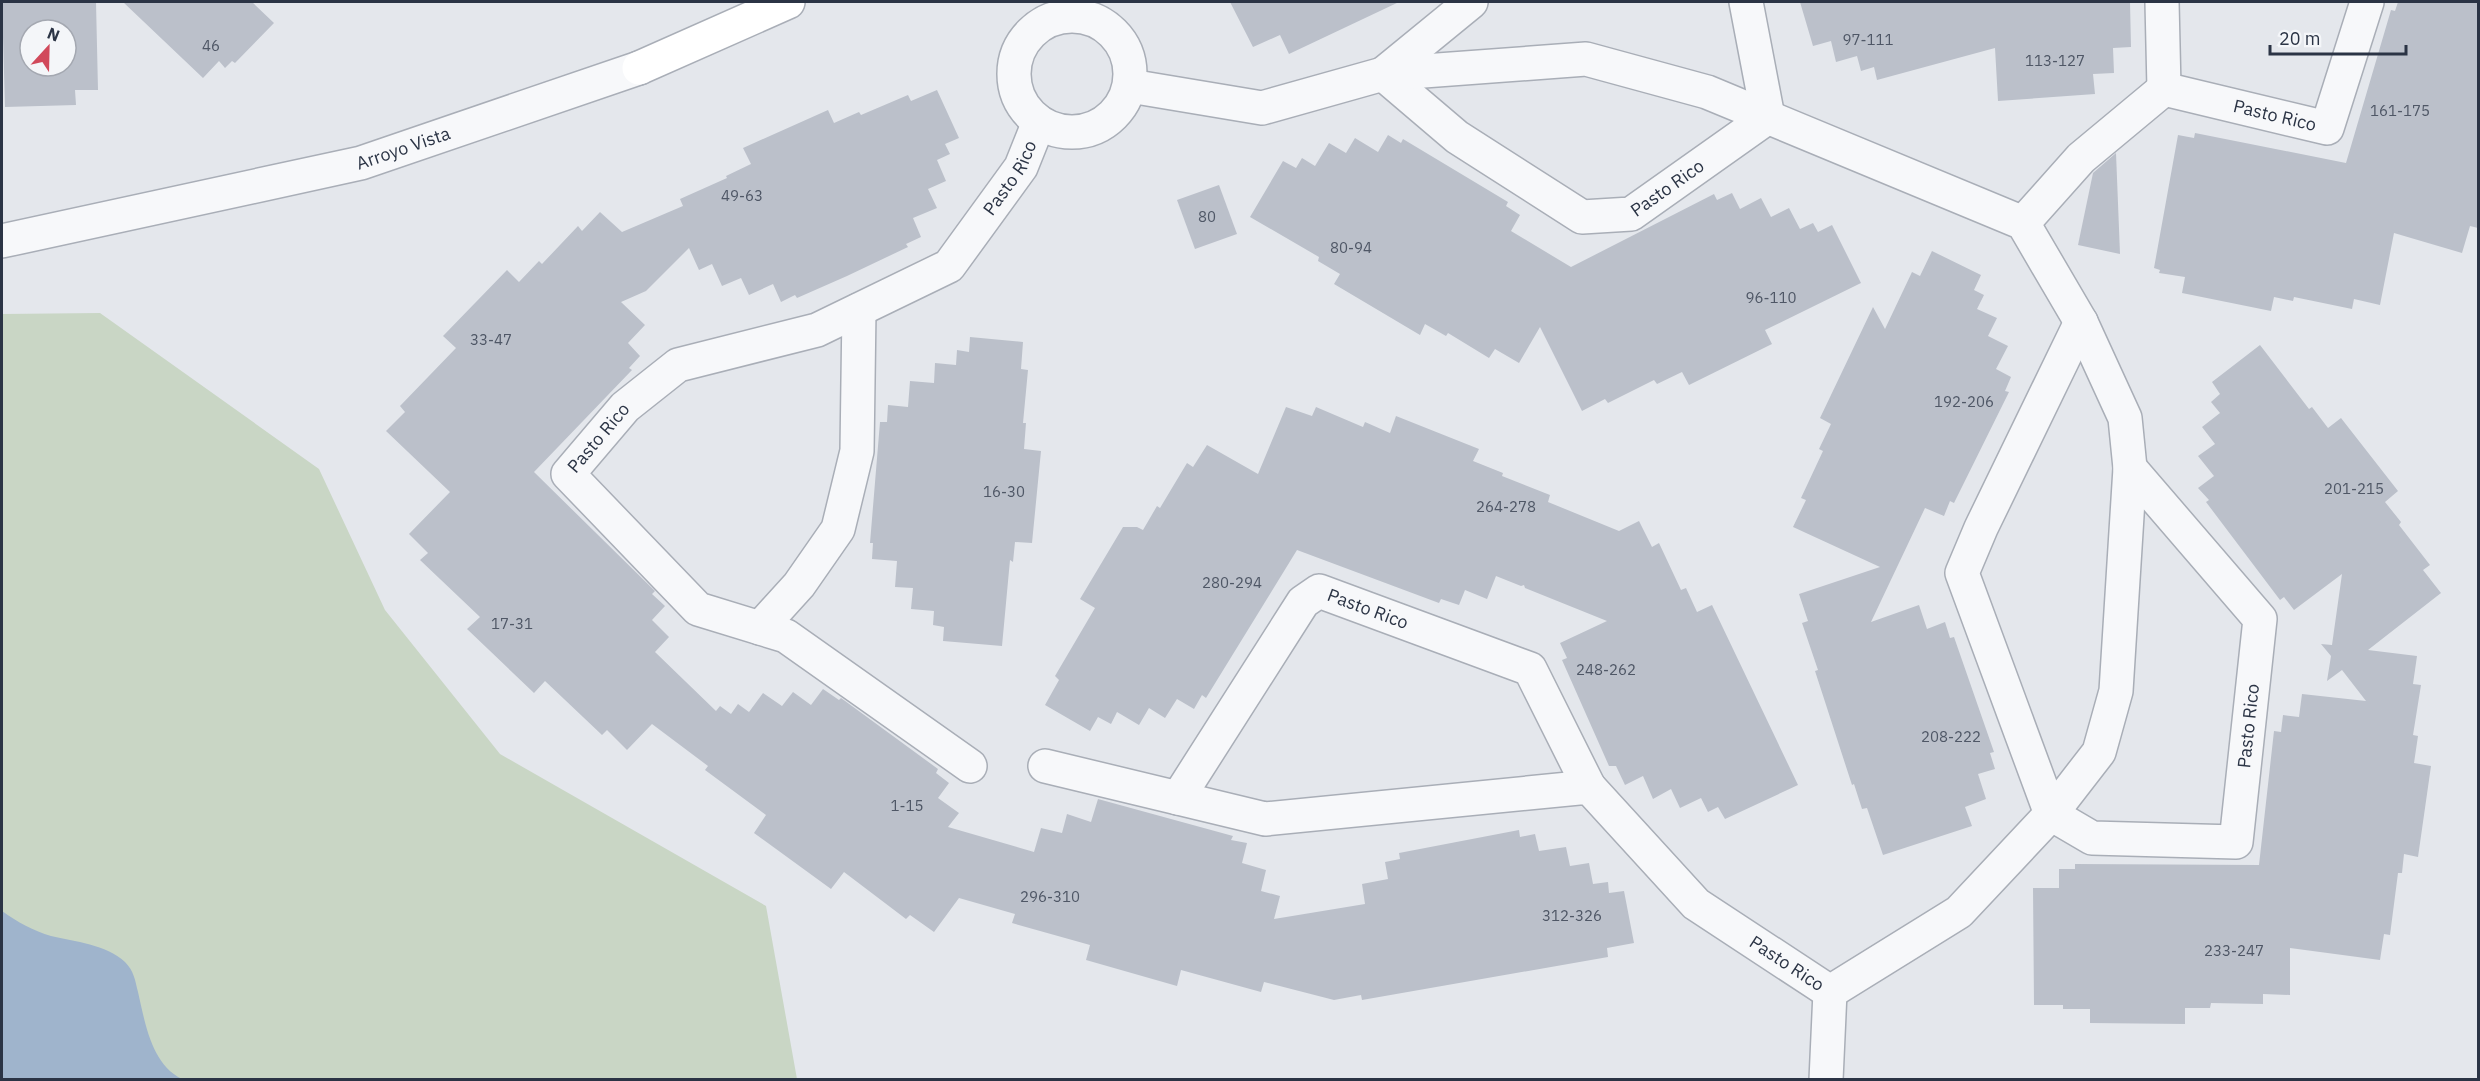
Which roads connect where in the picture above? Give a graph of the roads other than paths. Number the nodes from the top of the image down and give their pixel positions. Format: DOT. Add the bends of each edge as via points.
graph roads {
  1 [pos="788,2"];
  2 [pos="1472,2"];
  3 [pos="1746,2"];
  4 [pos="2162,2"];
  5 [pos="2367,2"];
  6 [pos="1035,13"];
  7 [pos="639,68"];
  8 [pos="1383,74"];
  9 [pos="1130,86"];
  10 [pos="2164,89"];
  11 [pos="1768,117"];
  12 [pos="1039,122"];
  13 [pos="2023,223"];
  14 [pos="2,241"];
  15 [pos="859,310"];
  16 [pos="2081,322"];
  17 [pos="2130,468"];
  18 [pos="760,628"];
  19 [pos="970,766"];
  20 [pos="1045,766"];
  21 [pos="1589,788"];
  22 [pos="1178,798"];
  23 [pos="2051,814"];
  24 [pos="1830,992"];
  25 [pos="1826,1080"];
  1 -- 7 [label="main road, Arroyo Vista"];
  2 -- 8 [label="street"];
  3 -- 11 [label="street"];
  4 -- 10 [label="street"];
  5 -- 10 [label="street, Pasto Rico" via="2327,128"];
  6 -- 9 [label="street" via="1085,16 1106,25 1122,42 1130,63"];
  6 -- 12 [label="street" via="1014,61 1014,84 1023,105"];
  7 -- 14 [label="street, Arroyo Vista" via="361,163"];
  8 -- 9 [label="street" via="1262,108"];
  8 -- 11 [label="street" via="1586,59 1707,92"];
  8 -- 11 [label="street, Pasto Rico" via="1457,137 1582,218 1631,214"];
  9 -- 12 [label="street" via="1121,107 1104,124 1083,131 1060,131"];
  10 -- 13 [label="street" via="2081,158"];
  11 -- 13 [label="street"];
  12 -- 15 [label="street, Pasto Rico" via="1021,167 949,266"];
  13 -- 16 [label="street, Pasto Rico"];
  15 -- 18 [label="street" via="857,451 838,529 800,585"];
  15 -- 18 [label="street, Pasto Rico" via="817,330 678,365 625,407 568,474 698,609"];
  16 -- 17 [label="street, Pasto Rico" via="2125,418"];
  16 -- 23 [label="street" via="1962,573"];
  17 -- 23 [label="street, Pasto Rico" via="2116,691 2099,752"];
  17 -- 23 [label="street, Pasto Rico" via="2260,619 2236,842 2092,838"];
  18 -- 19 [label="street, Pasto Rico" via="786,636"];
  20 -- 22 [label="street"];
  21 -- 22 [label="street" via="1265,819"];
  21 -- 22 [label="street, Pasto Rico" via="1530,669 1319,591 1303,602"];
  21 -- 24 [label="street, Pasto Rico" via="1696,903"];
  23 -- 24 [label="street, Pasto Rico" via="1959,912"];
  24 -- 25 [label="street"];
}
